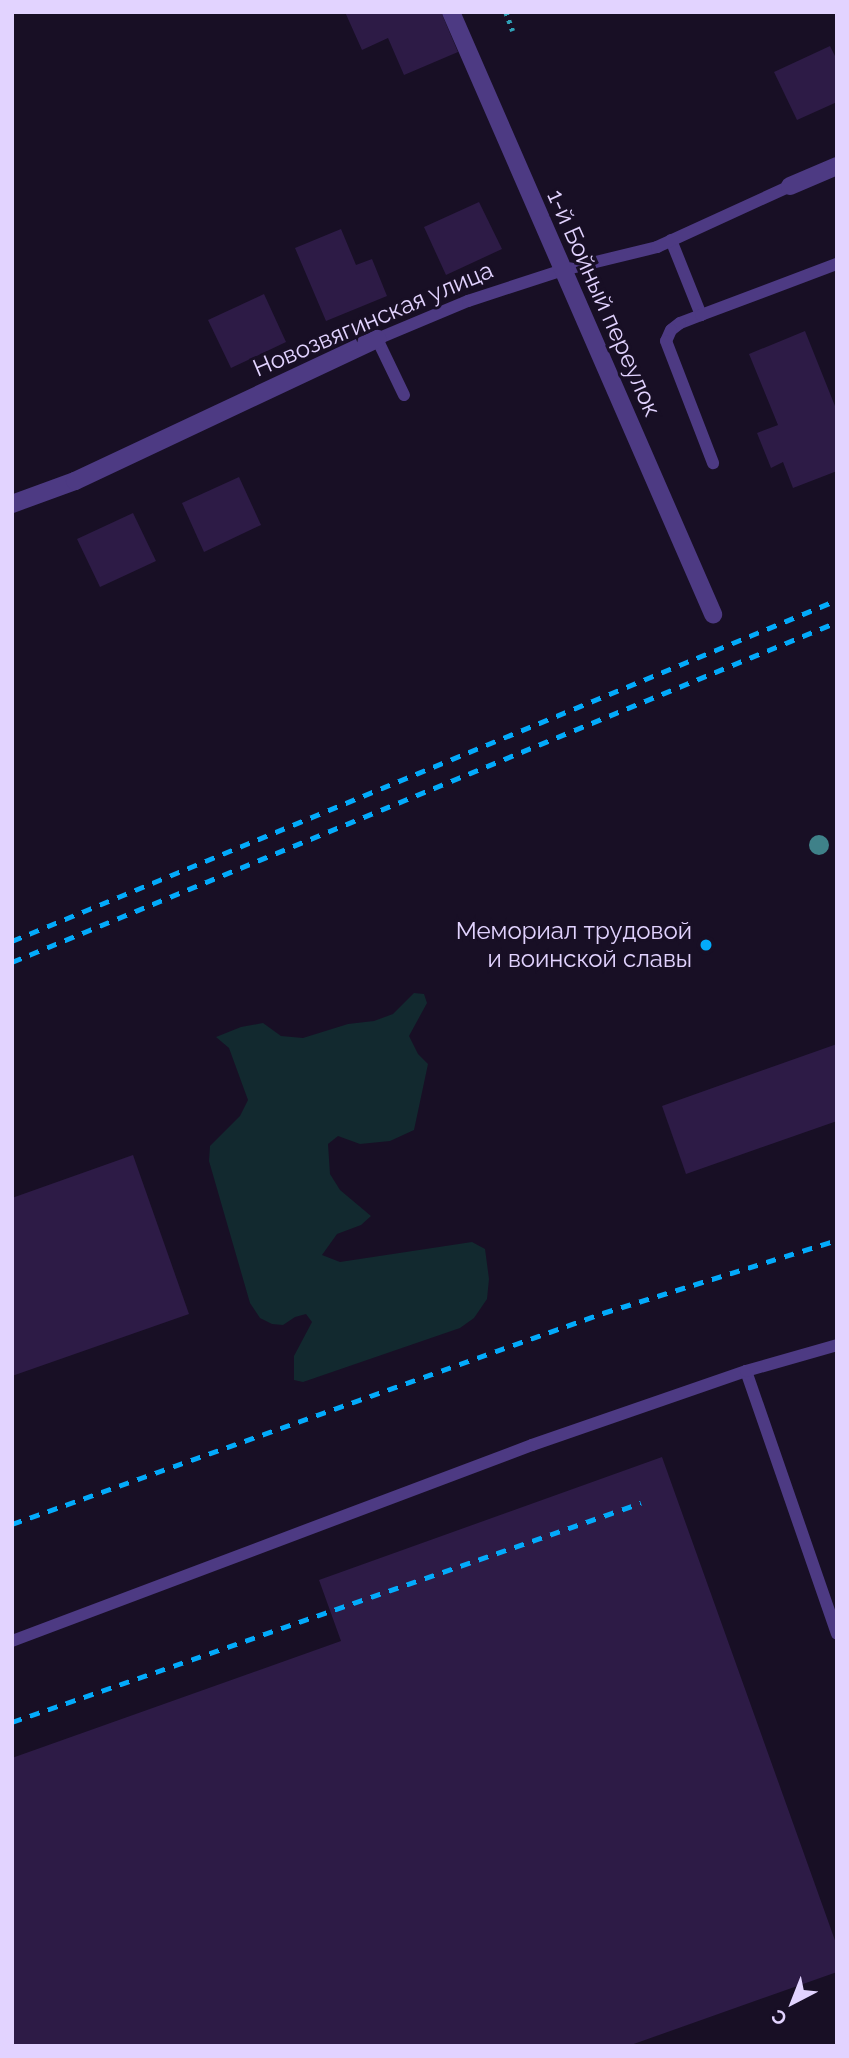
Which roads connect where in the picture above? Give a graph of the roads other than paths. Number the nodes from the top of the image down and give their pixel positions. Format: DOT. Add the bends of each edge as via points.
graph roads {
  1 [pos="451,12"];
  2 [pos="837,166"];
  3 [pos="790,186"];
  4 [pos="671,240"];
  5 [pos="837,264"];
  6 [pos="564,270"];
  7 [pos="701,315"];
  8 [pos="377,339"];
  9 [pos="404,395"];
  10 [pos="713,463"];
  11 [pos="12,504"];
  12 [pos="713,614"];
  13 [pos="837,1345"];
  14 [pos="746,1371"];
  15 [pos="837,1634"];
  16 [pos="12,1641"];
  1 -- 6 [label="street, 1-й Бойный переулок"];
  2 -- 3 [label="street, Новозвягинская улица"];
  3 -- 4 [label="lane, Новозвягинская улица"];
  4 -- 6 [label="lane, Новозвягинская улица"];
  4 -- 7 [label="lane"];
  5 -- 7 [label="lane"];
  6 -- 8 [label="lane, Новозвягинская улица" via="468,301"];
  6 -- 12 [label="street, 1-й Бойный переулок"];
  7 -- 10 [label="lane" via="680,323 666,341"];
  8 -- 9 [label="lane"];
  8 -- 11 [label="street, Новозвягинская улица" via="75,481"];
  13 -- 14 [label="lane"];
  14 -- 15 [label="lane"];
  14 -- 16 [label="lane" via="532,1445"];
}
